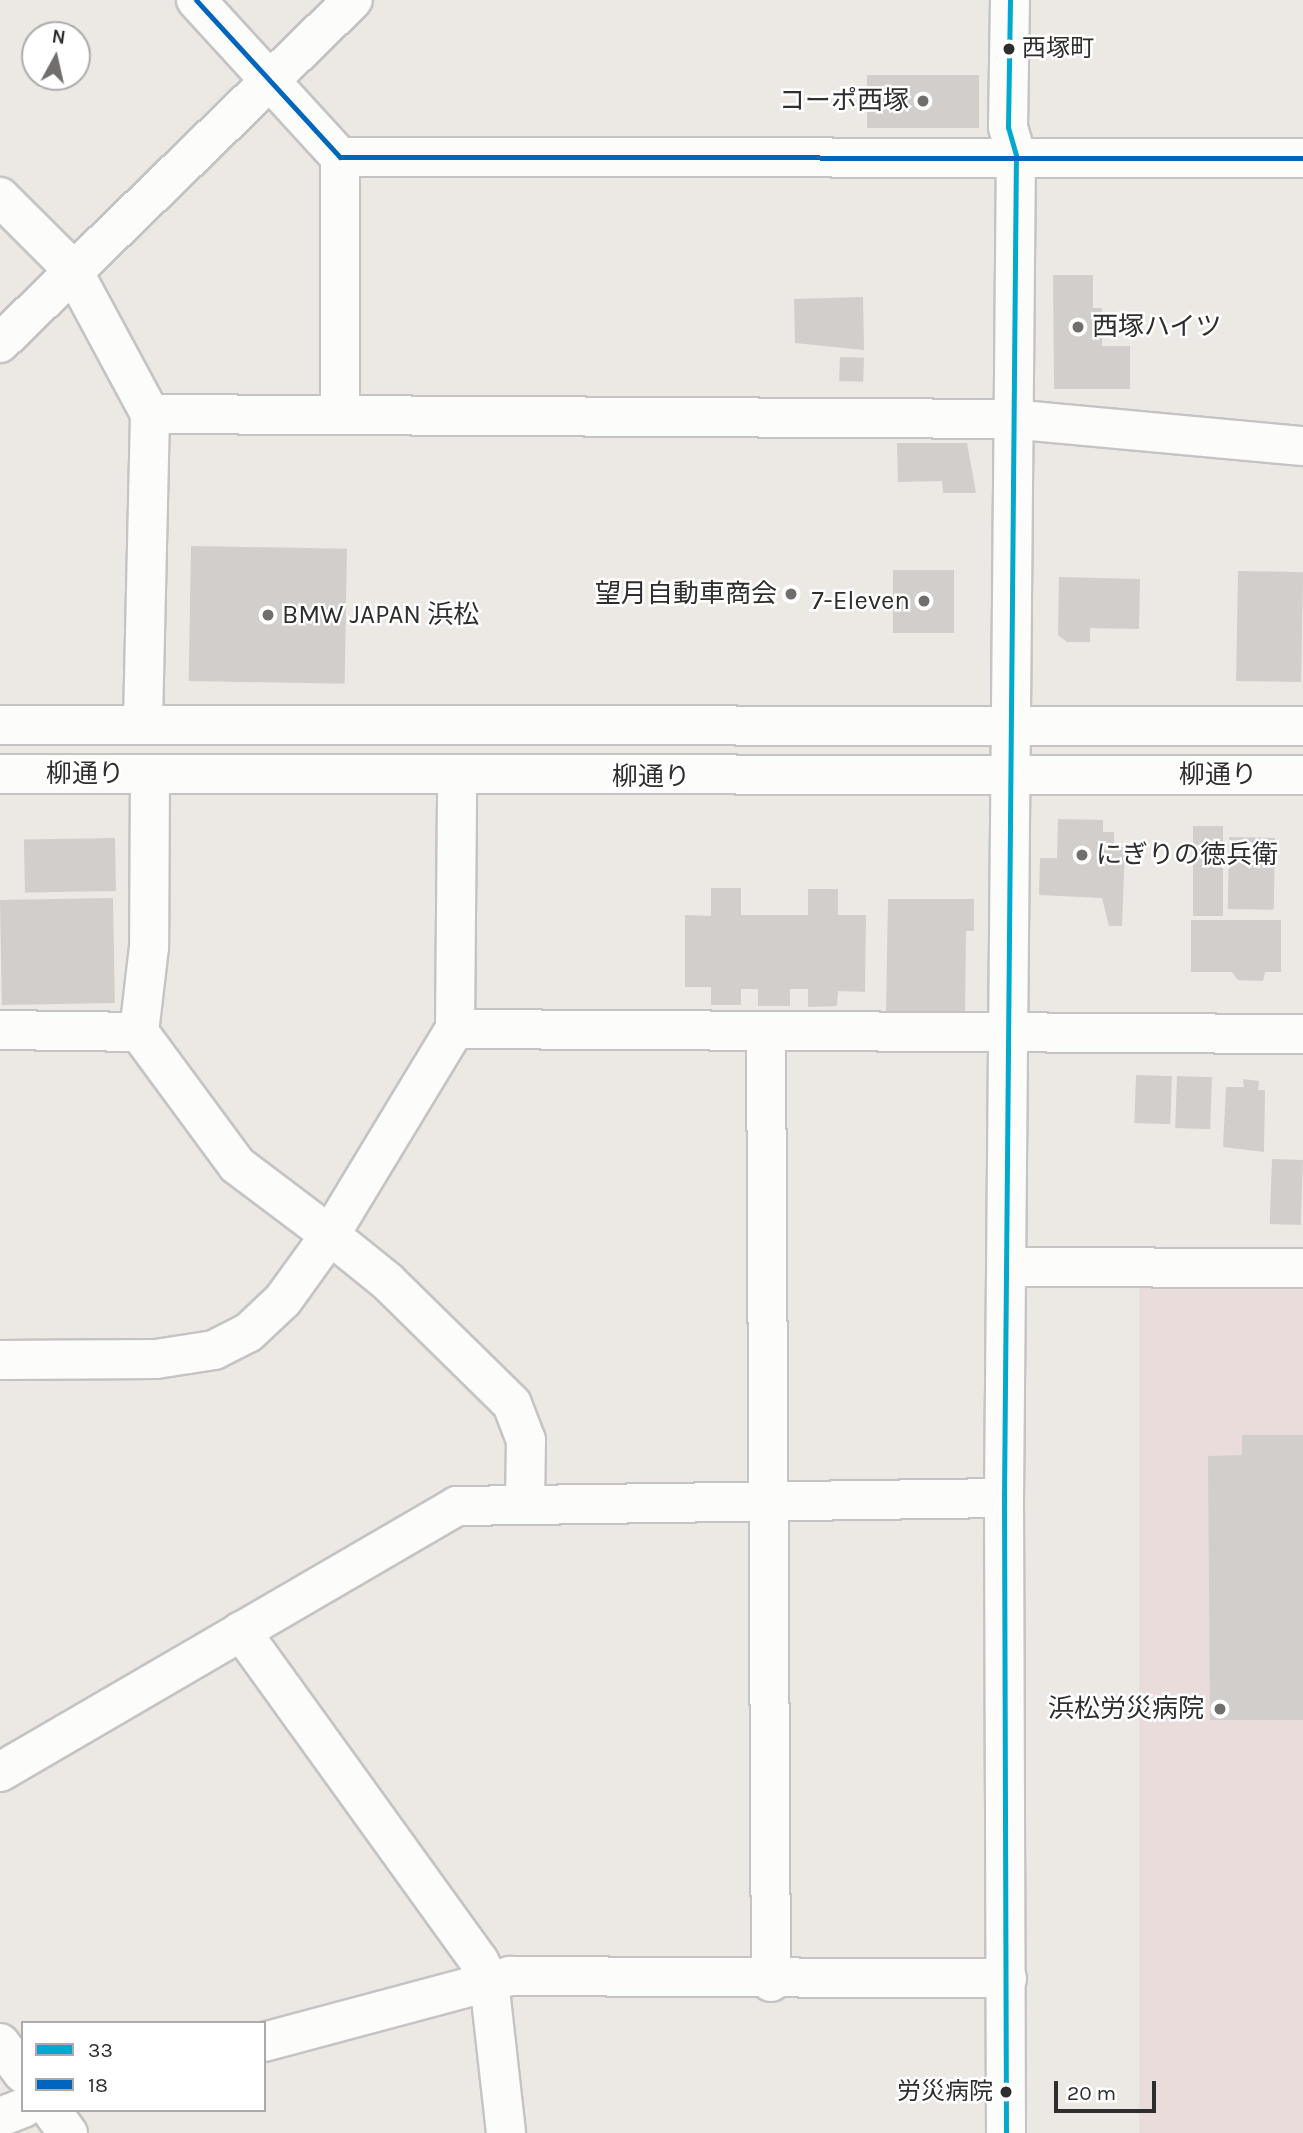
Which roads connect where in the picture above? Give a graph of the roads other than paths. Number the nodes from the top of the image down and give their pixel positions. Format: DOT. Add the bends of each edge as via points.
graph roads {
  1 [pos="196,0"];
  2 [pos="353,0"];
  3 [pos="1010,0"];
  4 [pos="270,80"];
  5 [pos="1016,155"];
  6 [pos="340,157"];
  7 [pos="1303,158"];
  8 [pos="0,197"];
  9 [pos="72,269"];
  10 [pos="0,343"];
  11 [pos="150,414"];
  12 [pos="340,415"];
  13 [pos="1010,419"];
  14 [pos="1303,446"];
  15 [pos="0,725"];
  16 [pos="143,725"];
  17 [pos="1009,726"];
  18 [pos="1303,726"];
  19 [pos="0,774"];
  20 [pos="150,774"];
  21 [pos="1010,775"];
  22 [pos="1303,775"];
  23 [pos="457,779"];
  24 [pos="455,1029"];
  25 [pos="0,1030"];
  26 [pos="139,1032"];
  27 [pos="766,1032"];
  28 [pos="1010,1034"];
  29 [pos="1303,1034"];
  30 [pos="330,1235"];
  31 [pos="1008,1267"];
  32 [pos="1303,1268"];
  33 [pos="0,1360"];
  34 [pos="767,1497"];
  35 [pos="1004,1498"];
  36 [pos="525,1501"];
  37 [pos="241,1631"];
  38 [pos="0,1772"];
  39 [pos="1007,1979"];
  40 [pos="489,1982"];
  41 [pos="771,1982"];
  42 [pos="266,2041"];
  43 [pos="0,2043"];
  44 [pos="21,2070"];
  45 [pos="21,2109"];
  46 [pos="52,2112"];
  47 [pos="0,2117"];
  48 [pos="68,2133"];
  49 [pos="506,2133"];
  50 [pos="1006,2133"];
  1 -- 4 [label="street"];
  2 -- 4 [label="street"];
  3 -- 5 [label="street" via="1008,127"];
  4 -- 6 [label="street"];
  4 -- 9 [label="street"];
  5 -- 6 [label="street"];
  5 -- 7 [label="street"];
  5 -- 13 [label="street"];
  6 -- 12 [label="street"];
  8 -- 9 [label="street"];
  9 -- 10 [label="street"];
  9 -- 11 [label="street"];
  11 -- 12 [label="street"];
  11 -- 16 [label="street"];
  12 -- 13 [label="street"];
  13 -- 14 [label="street"];
  13 -- 17 [label="street"];
  15 -- 16 [label="street, 柳通り"];
  16 -- 17 [label="street, 柳通り"];
  17 -- 18 [label="street, 柳通り"];
  17 -- 21 [label="street"];
  19 -- 20 [label="street, 柳通り"];
  20 -- 23 [label="street, 柳通り"];
  20 -- 26 [label="street" via="149,947"];
  21 -- 22 [label="street, 柳通り"];
  21 -- 23 [label="street, 柳通り"];
  21 -- 28 [label="street"];
  23 -- 24 [label="street"];
  24 -- 27 [label="street"];
  24 -- 30 [label="street"];
  25 -- 26 [label="street"];
  26 -- 30 [label="street" via="237,1166"];
  27 -- 28 [label="street"];
  27 -- 34 [label="street"];
  28 -- 29 [label="street"];
  28 -- 31 [label="street"];
  30 -- 33 [label="street" via="283,1300 248,1333 214,1350 156,1359"];
  30 -- 36 [label="street" via="378,1272 512,1404 526,1440"];
  31 -- 32 [label="street"];
  31 -- 35 [label="street"];
  34 -- 35 [label="street"];
  34 -- 36 [label="street"];
  34 -- 41 [label="street"];
  35 -- 39 [label="street"];
  36 -- 37 [label="street" via="446,1509"];
  37 -- 38 [label="street"];
  37 -- 40 [label="street" via="454,1918"];
  39 -- 41 [label="street"];
  39 -- 50 [label="street"];
  40 -- 41 [label="street" via="510,1976"];
  40 -- 42 [label="street"];
  40 -- 49 [label="street"];
  43 -- 44 [label="street"];
  45 -- 47 [label="street"];
  46 -- 48 [label="street"];
}
